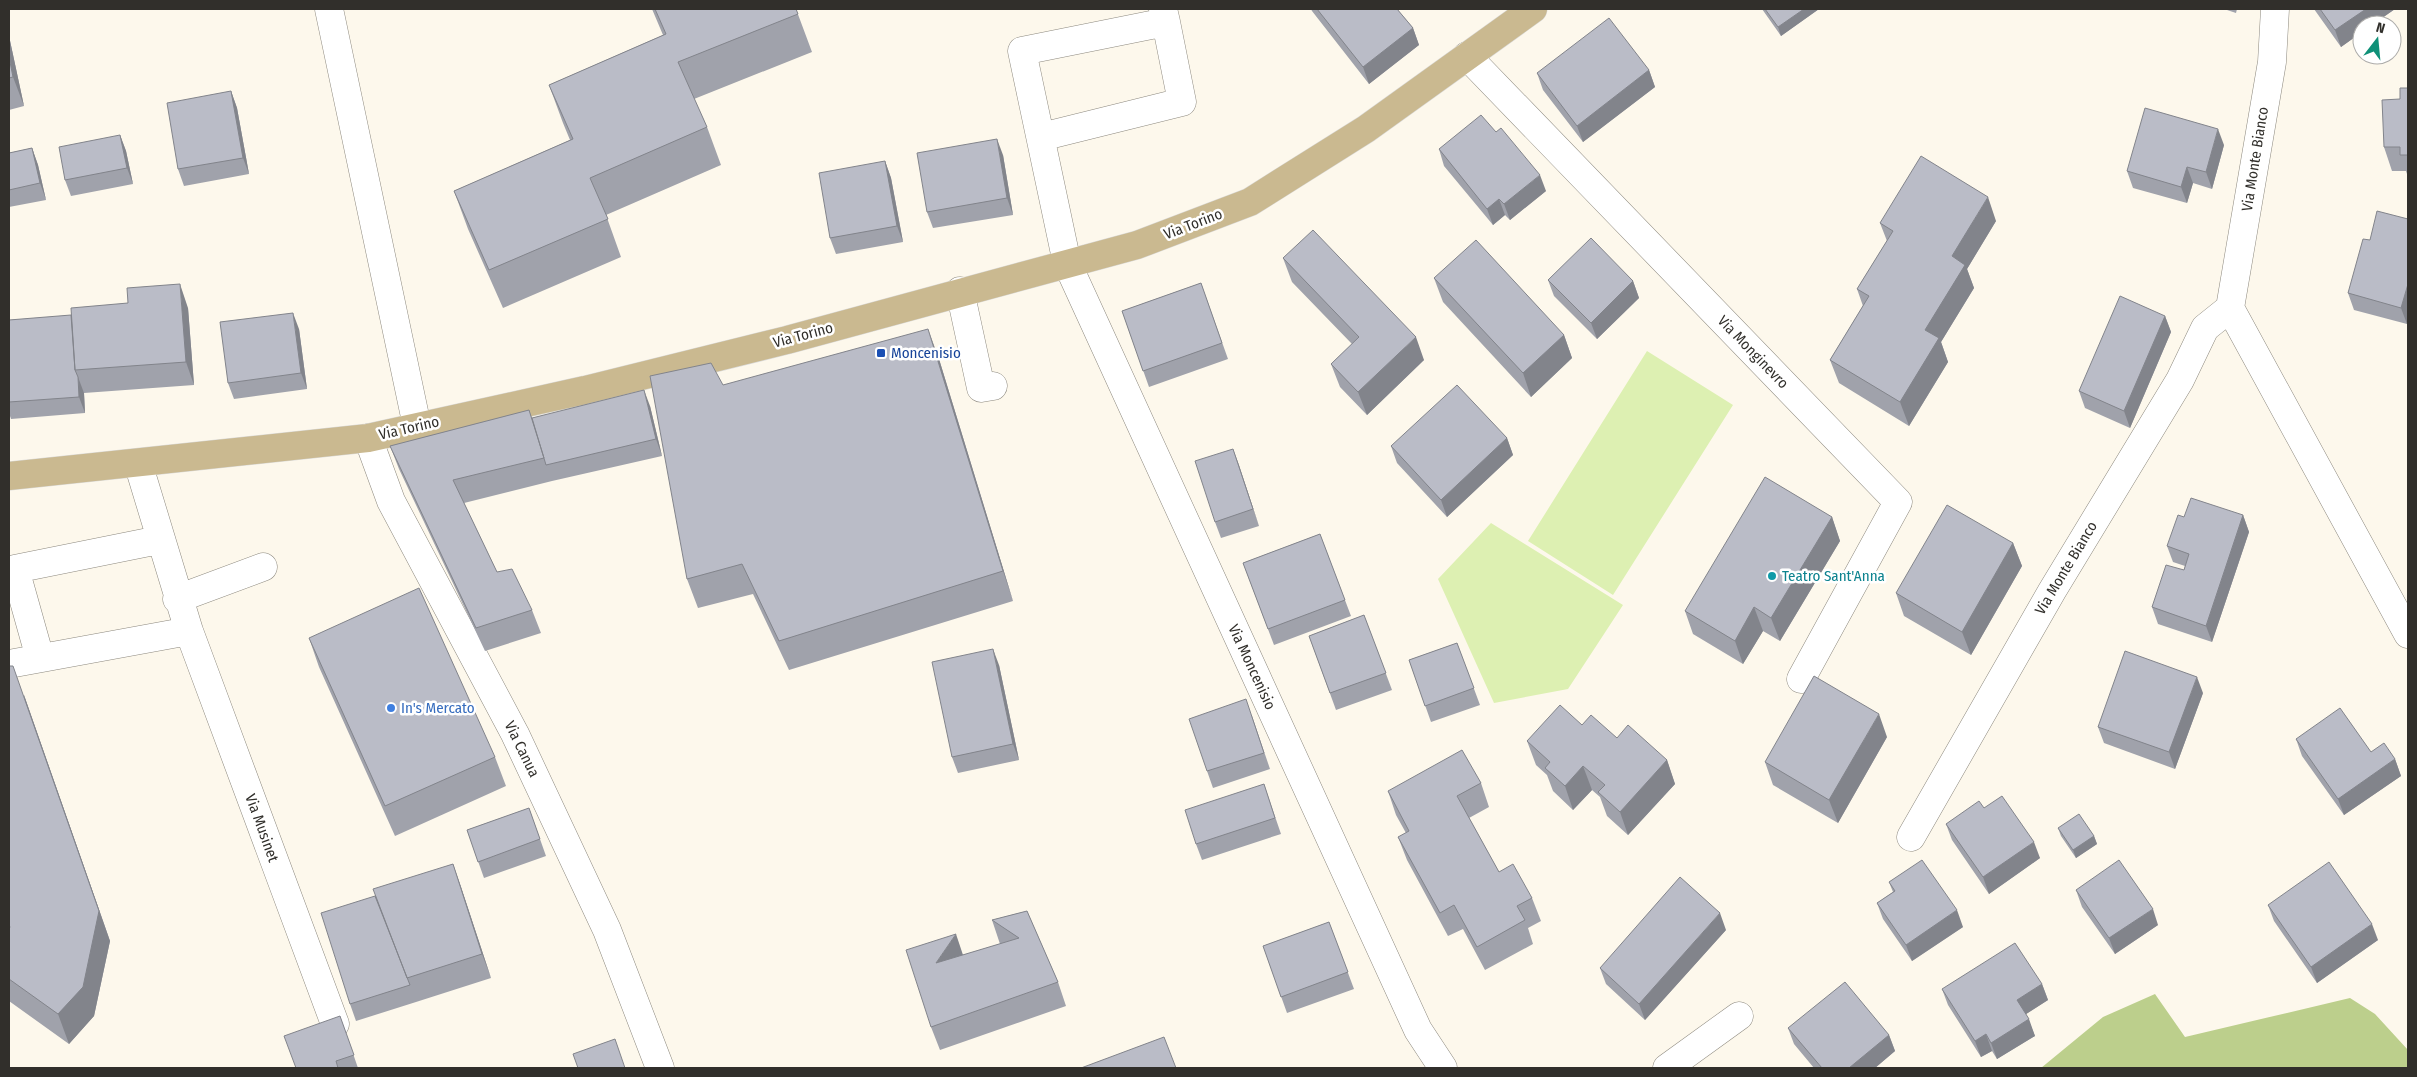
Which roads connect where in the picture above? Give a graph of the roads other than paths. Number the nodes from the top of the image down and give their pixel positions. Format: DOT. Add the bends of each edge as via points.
graph roads {
  1 [pos="329,9"];
  2 [pos="1533,9"];
  3 [pos="2275,9"];
  4 [pos="1164,13"];
  5 [pos="1101,15"];
  6 [pos="1467,56"];
  7 [pos="1041,137"];
  8 [pos="1067,263"];
  9 [pos="960,291"];
  10 [pos="2230,308"];
  11 [pos="993,386"];
  12 [pos="417,426"];
  13 [pos="368,438"];
  14 [pos="138,463"];
  15 [pos="9,476"];
  16 [pos="159,540"];
  17 [pos="263,567"];
  18 [pos="177,599"];
  19 [pos="188,632"];
  20 [pos="2408,634"];
  21 [pos="40,658"];
  22 [pos="9,664"];
  23 [pos="1801,679"];
  24 [pos="1911,836"];
  25 [pos="1739,1016"];
  26 [pos="335,1024"];
  27 [pos="660,1068"];
  28 [pos="1443,1068"];
  29 [pos="1667,1068"];
  1 -- 12 [label="street"];
  2 -- 6 [label="main road, Via Torino"];
  3 -- 10 [label="street, Via Monte Bianco" via="2272,62"];
  4 -- 5 [label="street" via="1104,23"];
  4 -- 7 [label="street, Via Moncenisio" via="1022,51"];
  4 -- 7 [label="street" via="1182,102"];
  6 -- 8 [label="main road, Via Torino" via="1366,129 1250,202 1137,245"];
  6 -- 23 [label="street, Via Monginevro" via="1898,502"];
  7 -- 8 [label="street, Via Moncenisio"];
  8 -- 9 [label="main road, Via Torino"];
  8 -- 28 [label="street, Via Moncenisio" via="1414,1021"];
  9 -- 11 [label="street" via="981,388"];
  9 -- 12 [label="main road, Via Torino" via="787,340 585,390"];
  10 -- 20 [label="street"];
  10 -- 24 [label="street, Via Monte Bianco" via="2205,328 2180,380 2052,591"];
  12 -- 13 [label="main road, Via Torino"];
  13 -- 14 [label="main road, Via Torino"];
  13 -- 27 [label="street, Via Canua" via="391,501 515,734 607,930"];
  14 -- 15 [label="main road, Via Torino"];
  14 -- 16 [label="street, Via Musinet"];
  16 -- 18 [label="street, Via Musinet"];
  16 -- 21 [label="street" via="15,569"];
  17 -- 18 [label="street"];
  18 -- 19 [label="street, Via Musinet"];
  19 -- 21 [label="street"];
  19 -- 26 [label="street, Via Musinet"];
  21 -- 22 [label="street"];
  25 -- 29 [label="street"];
}
